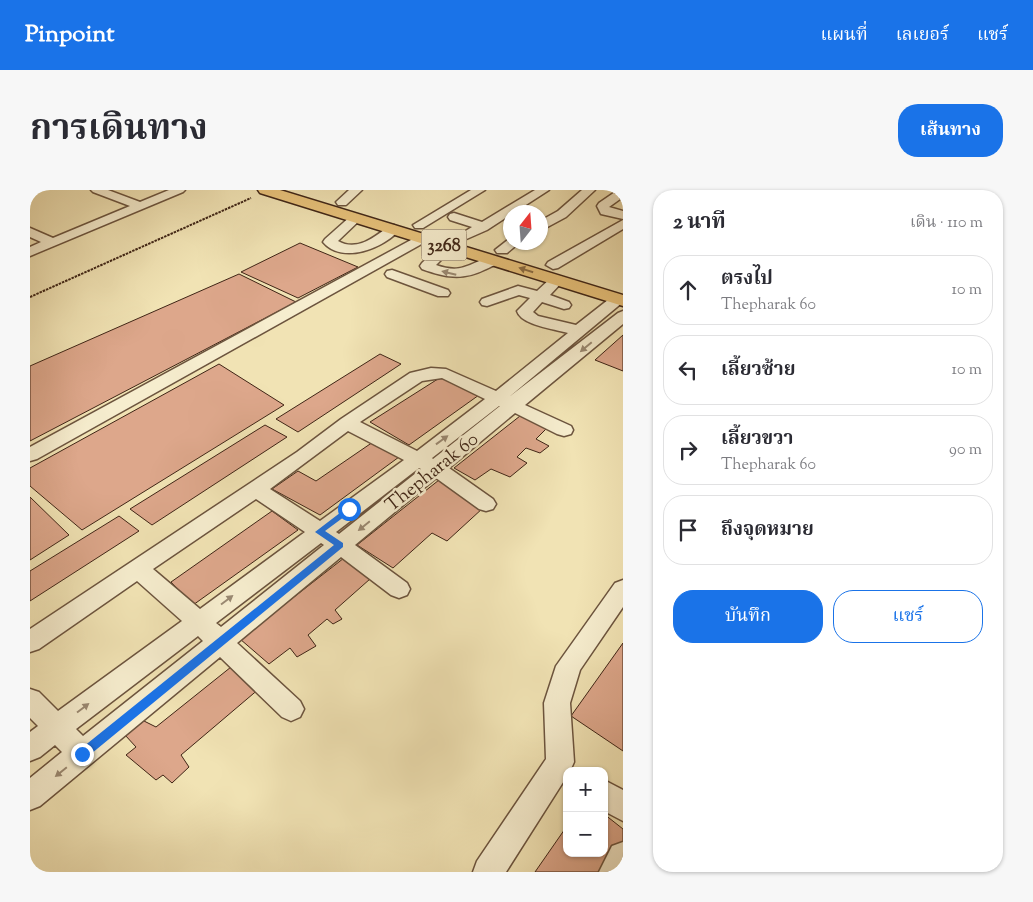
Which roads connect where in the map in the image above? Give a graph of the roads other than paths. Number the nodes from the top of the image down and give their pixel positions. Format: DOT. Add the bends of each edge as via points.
graph roads {
  1 [pos="97,190"];
  2 [pos="179,190"];
  3 [pos="266,190"];
  4 [pos="302,190"];
  5 [pos="356,190"];
  6 [pos="479,190"];
  7 [pos="543,190"];
  8 [pos="589,190"];
  9 [pos="623,192"];
  10 [pos="342,202"];
  11 [pos="141,206"];
  12 [pos="623,215"];
  13 [pos="454,217"];
  14 [pos="356,218"];
  15 [pos="548,222"];
  16 [pos="623,224"];
  17 [pos="483,227"];
  18 [pos="394,229"];
  19 [pos="30,232"];
  20 [pos="420,232"];
  21 [pos="623,235"];
  22 [pos="455,242"];
  23 [pos="53,243"];
  24 [pos="503,251"];
  25 [pos="30,252"];
  26 [pos="427,266"];
  27 [pos="559,271"];
  28 [pos="392,274"];
  29 [pos="408,280"];
  30 [pos="443,293"];
  31 [pos="540,296"];
  32 [pos="622,300"];
  33 [pos="487,302"];
  34 [pos="564,305"];
  35 [pos="580,331"];
  36 [pos="543,372"];
  37 [pos="505,401"];
  38 [pos="347,423"];
  39 [pos="564,430"];
  40 [pos="30,455"];
  41 [pos="426,463"];
  42 [pos="256,489"];
  43 [pos="486,504"];
  44 [pos="319,532"];
  45 [pos="340,545"];
  46 [pos="138,569"];
  47 [pos="399,589"];
  48 [pos="623,589"];
  49 [pos="198,621"];
  50 [pos="30,642"];
  51 [pos="220,642"];
  52 [pos="30,700"];
  53 [pos="292,709"];
  54 [pos="56,728"];
  55 [pos="30,748"];
  56 [pos="82,754"];
  57 [pos="566,766"];
  58 [pos="30,796"];
  59 [pos="608,797"];
  60 [pos="623,807"];
  61 [pos="623,857"];
  62 [pos="488,872"];
  63 [pos="614,872"];
  1 -- 11 [label="street"];
  2 -- 11 [label="street"];
  3 -- 14 [label="main road, 3268"];
  4 -- 10 [label="main road, 3268"];
  5 -- 10 [label="street"];
  6 -- 20 [label="street"];
  7 -- 17 [label="street"];
  8 -- 15 [label="street"];
  9 -- 12 [label="street" via="603,206 605,210"];
  10 -- 20 [label="main road, 3268"];
  11 -- 23 [label="street"];
  13 -- 17 [label="street"];
  14 -- 18 [label="main road, 3268"];
  14 -- 18 [label="street" via="330,242 352,250 361,249"];
  16 -- 27 [label="street"];
  17 -- 22 [label="street"];
  18 -- 20 [label="main road, 3268"];
  19 -- 23 [label="street"];
  20 -- 22 [label="main road, 3268"];
  20 -- 40 [label="street"];
  21 -- 27 [label="street"];
  22 -- 24 [label="main road, 3268"];
  22 -- 26 [label="street"];
  23 -- 25 [label="street"];
  24 -- 26 [label="street, one-way" via="459,275"];
  24 -- 27 [label="main road, 3268"];
  26 -- 29 [label="street"];
  27 -- 31 [label="street"];
  27 -- 32 [label="main road, 3268"];
  28 -- 29 [label="street"];
  29 -- 30 [label="street"];
  31 -- 33 [label="street" via="518,290"];
  31 -- 34 [label="street"];
  31 -- 35 [label="street" via="525,311 526,316"];
  32 -- 35 [label="street, Thepharak 60"];
  32 -- 36 [label="street, Thepharak 60, one-way"];
  35 -- 36 [label="street, Thepharak 60"];
  36 -- 37 [label="street, Thepharak 60"];
  37 -- 38 [label="street" via="446,374 426,373"];
  37 -- 39 [label="street"];
  37 -- 41 [label="street, Thepharak 60"];
  38 -- 41 [label="street"];
  38 -- 42 [label="street"];
  41 -- 43 [label="street"];
  41 -- 44 [label="street, Thepharak 60"];
  41 -- 45 [label="street, Thepharak 60, one-way"];
  42 -- 44 [label="street"];
  42 -- 46 [label="street"];
  44 -- 45 [label="street"];
  49 -- 44 [label="street, Thepharak 60, one-way"];
  45 -- 47 [label="street"];
  45 -- 51 [label="street, Thepharak 60"];
  46 -- 49 [label="street"];
  46 -- 50 [label="street"];
  48 -- 57 [label="street" via="563,679 557,703"];
  49 -- 51 [label="street"];
  54 -- 49 [label="street, Thepharak 60, one-way"];
  51 -- 53 [label="street"];
  51 -- 56 [label="street, Thepharak 60"];
  52 -- 54 [label="street"];
  54 -- 55 [label="street, Thepharak 60"];
  54 -- 56 [label="street"];
  56 -- 58 [label="street, Thepharak 60, one-way"];
  57 -- 62 [label="street"];
  59 -- 60 [label="street"];
  61 -- 63 [label="street"];
}
